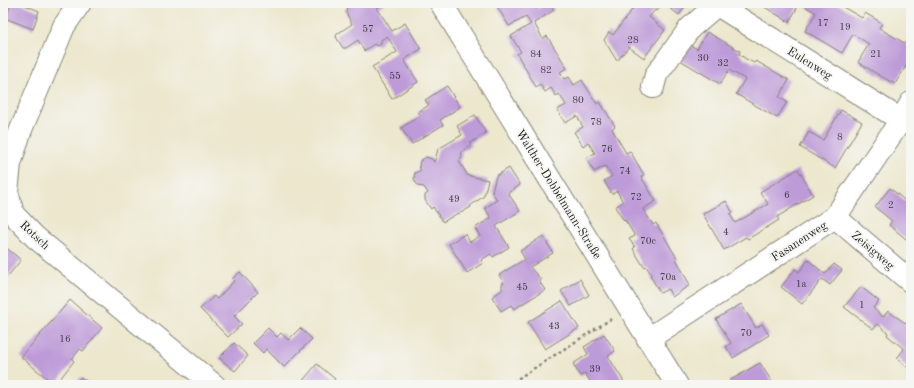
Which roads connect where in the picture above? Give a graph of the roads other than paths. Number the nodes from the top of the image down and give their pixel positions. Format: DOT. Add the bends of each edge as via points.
graph roads {
  1 [pos="80,3"];
  2 [pos="441,3"];
  3 [pos="719,3"];
  4 [pos="723,3"];
  5 [pos="653,87"];
  6 [pos="906,111"];
  7 [pos="835,217"];
  8 [pos="911,282"];
  9 [pos="648,339"];
  10 [pos="214,385"];
  11 [pos="677,385"];
  1 -- 10 [label="street, Rotsch" via="64,26 20,132 10,164 7,192 14,214 35,237"];
  2 -- 9 [label="street, Walther-Dobbelmann-Straße"];
  3 -- 5 [label="street" via="690,28 656,75"];
  4 -- 6 [label="street, Eulenweg" via="724,9"];
  6 -- 7 [label="street, Fasanenweg"];
  7 -- 8 [label="street, Zeisigweg"];
  7 -- 9 [label="street, Fasanenweg"];
  9 -- 11 [label="street, Walther-Dobbelmann-Straße"];
}
